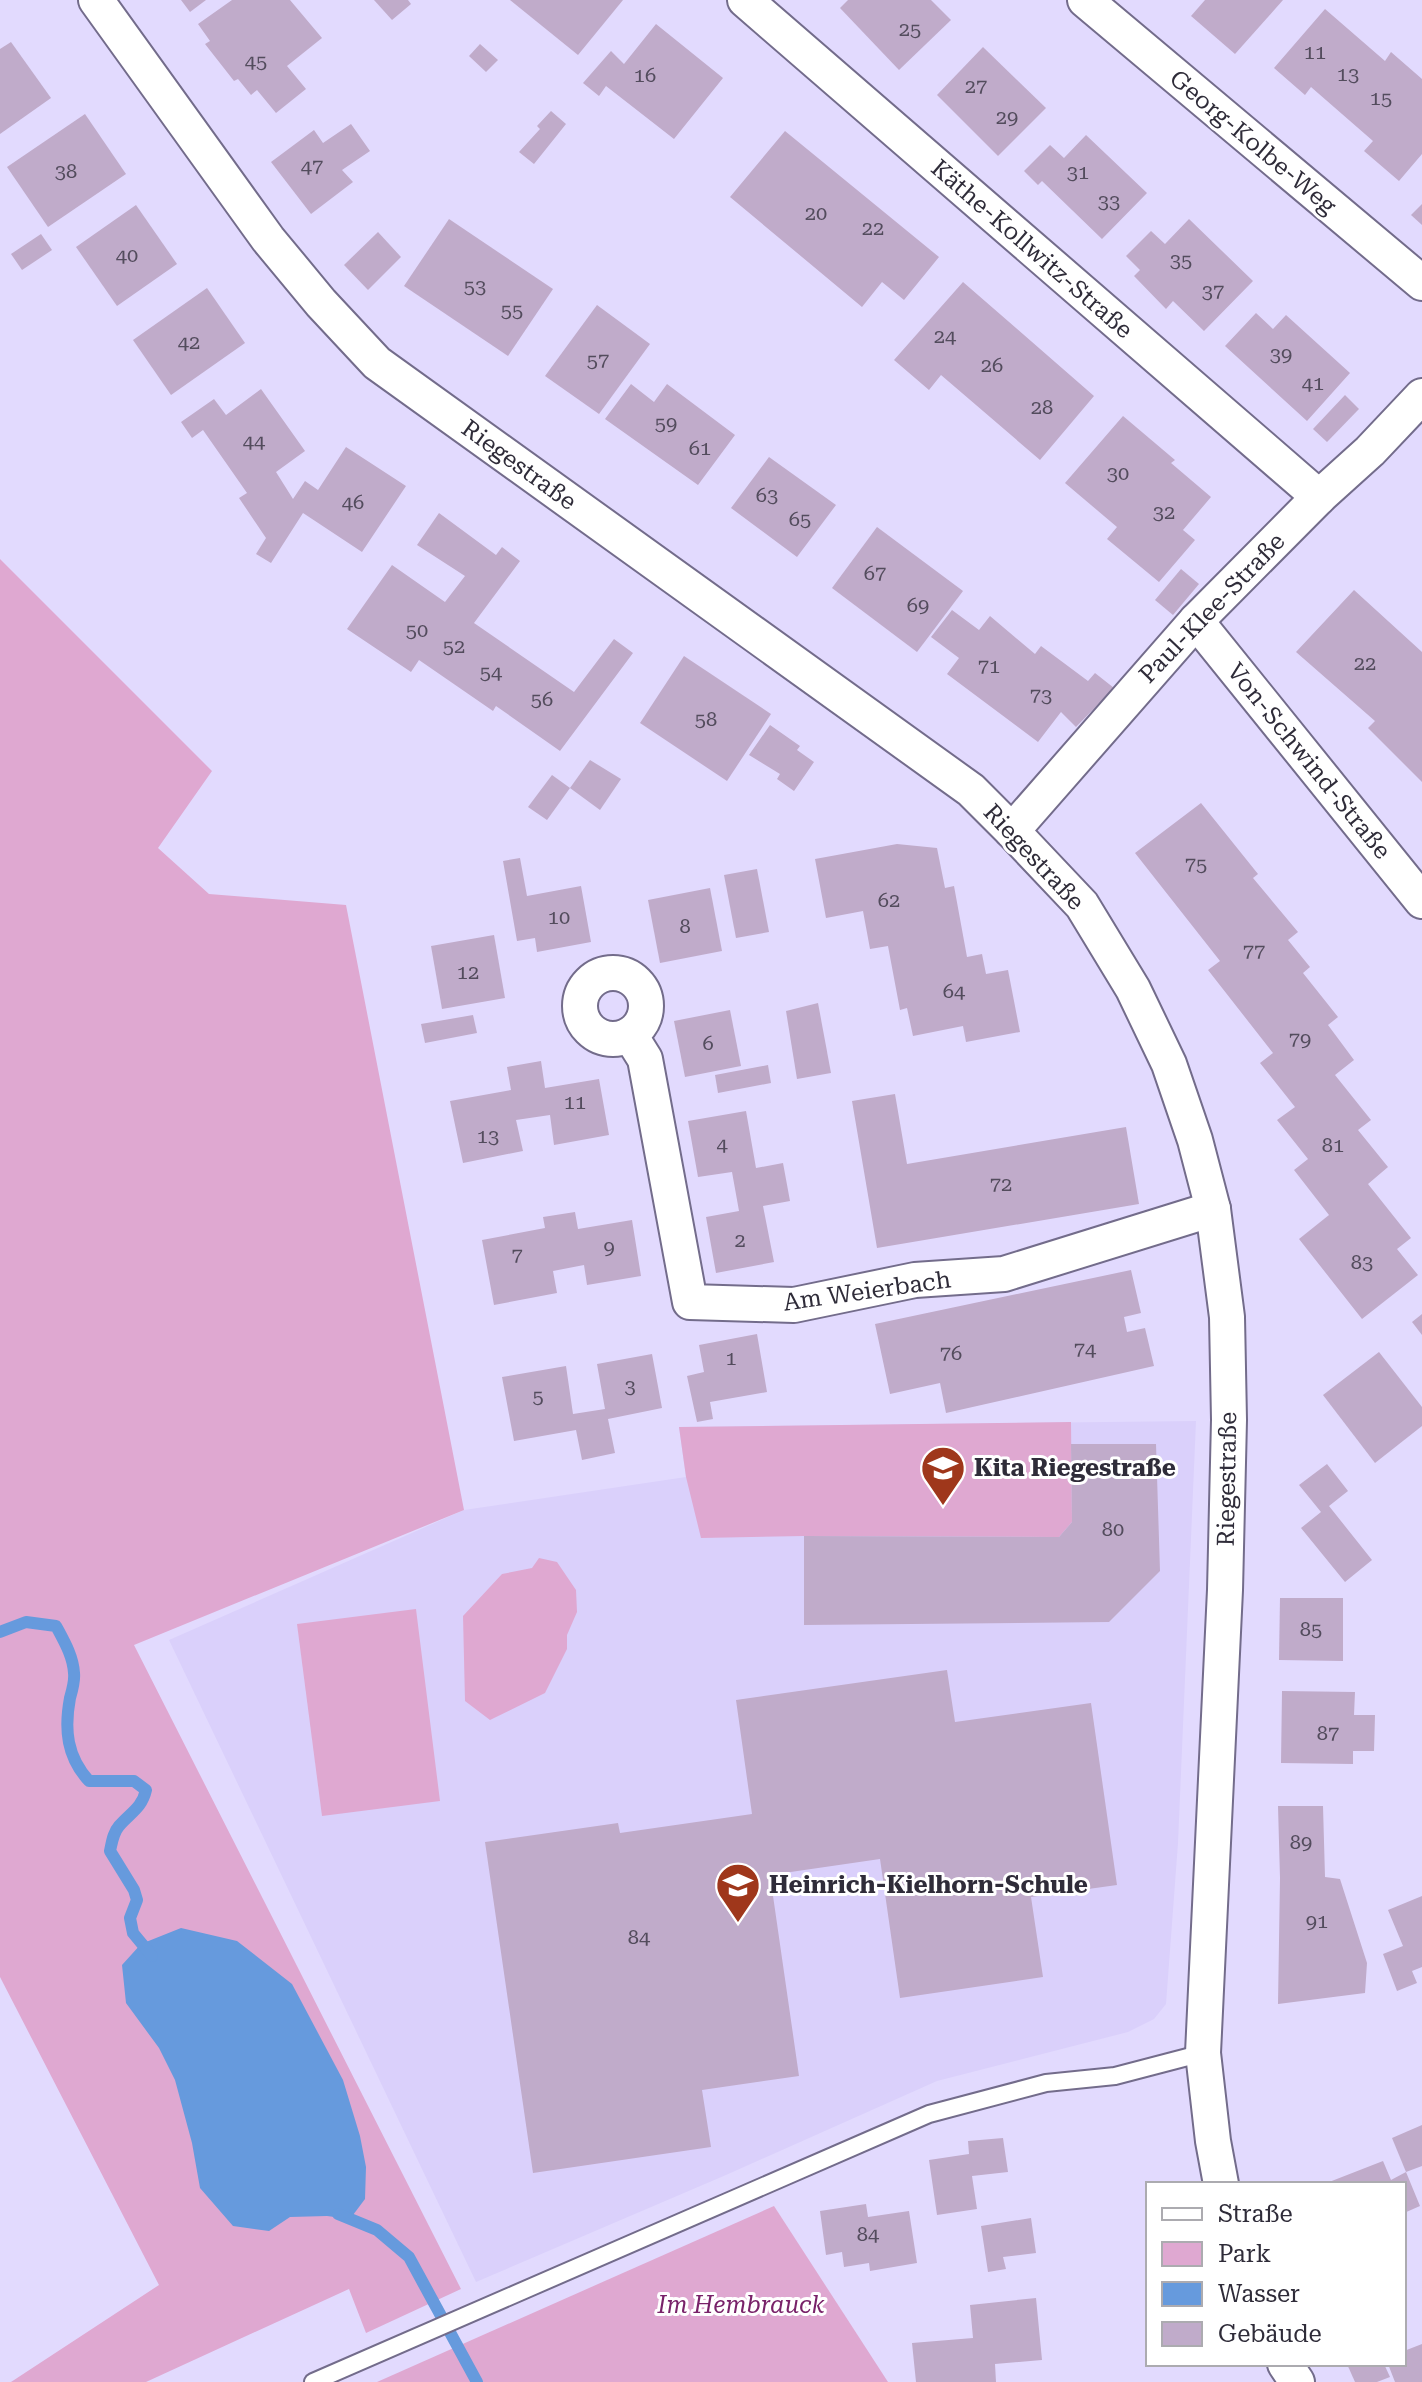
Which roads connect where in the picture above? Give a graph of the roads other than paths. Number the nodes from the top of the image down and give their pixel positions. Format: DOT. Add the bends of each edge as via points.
graph roads {
  1 [pos="96,0"];
  2 [pos="745,0"];
  3 [pos="1085,0"];
  4 [pos="1422,283"];
  5 [pos="1422,396"];
  6 [pos="1319,497"];
  7 [pos="1196,621"];
  8 [pos="1012,831"];
  9 [pos="1422,901"];
  10 [pos="630,1035"];
  11 [pos="1213,1209"];
  12 [pos="1203,2053"];
  13 [pos="1221,2182"];
  14 [pos="313,2382"];
  1 -- 8 [label="street, Riegestraße" via="268,239 377,363 971,790"];
  2 -- 6 [label="street, Käthe-Kollwitz-Straße"];
  3 -- 4 [label="street, Georg-Kolbe-Weg"];
  5 -- 6 [label="street, Paul-Klee-Straße"];
  6 -- 7 [label="street, Paul-Klee-Straße"];
  7 -- 8 [label="street, Paul-Klee-Straße"];
  7 -- 9 [label="street, Von-Schwind-Straße"];
  8 -- 11 [label="street, Riegestraße" via="1082,905 1133,989 1169,1064"];
  10 -- 11 [label="street, Am Weierbach" via="645,1059 690,1302 794,1305 915,1280 1004,1274"];
  11 -- 12 [label="street, Riegestraße" via="1227,1317 1229,1420"];
  12 -- 13 [label="street, Riegestraße"];
  12 -- 14 [label="lane" via="1115,2076 1046,2083 929,2114"];
}
